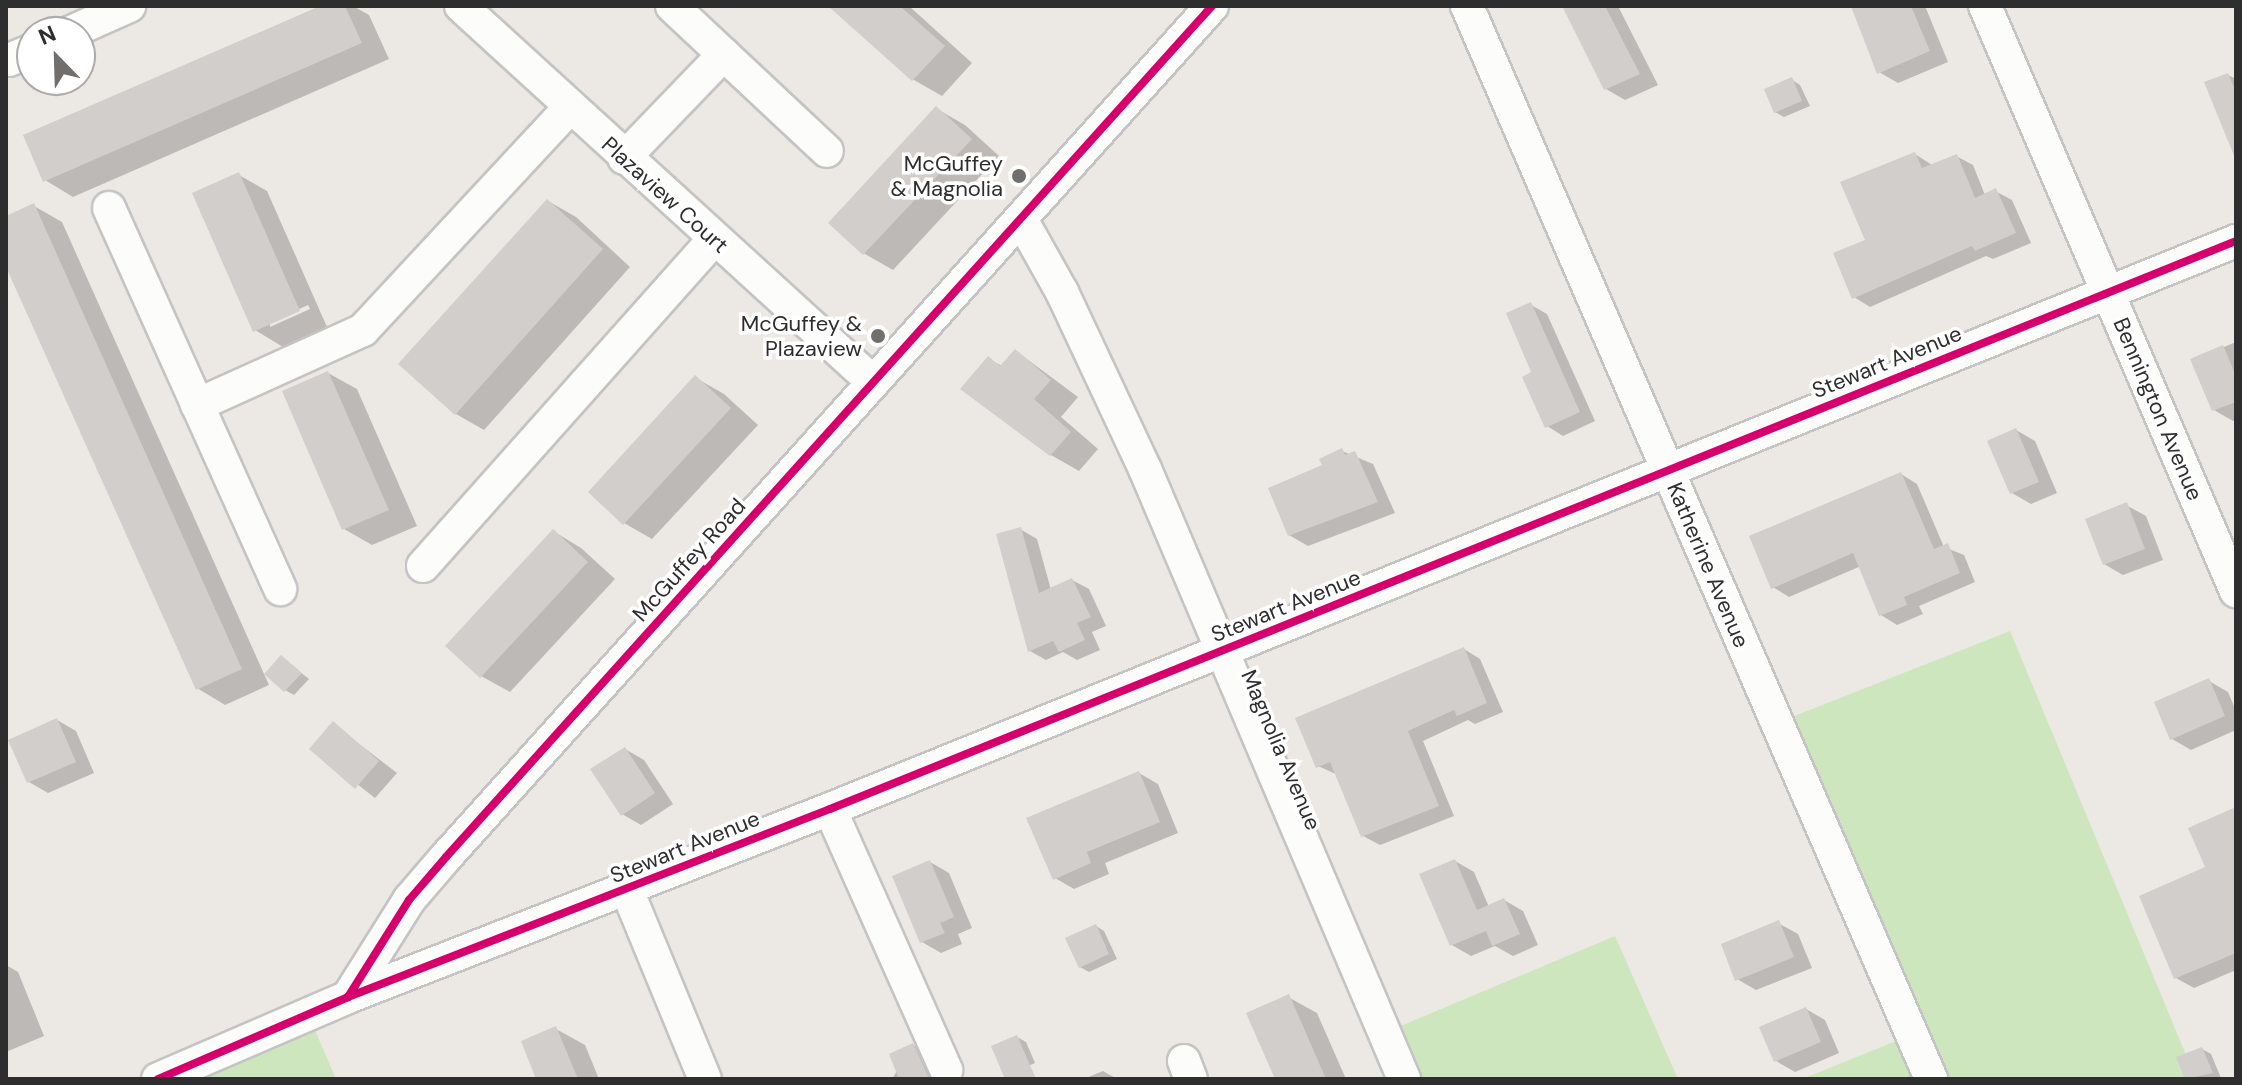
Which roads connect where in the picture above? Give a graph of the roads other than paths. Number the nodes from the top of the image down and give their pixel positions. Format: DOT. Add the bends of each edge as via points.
graph roads {
  1 [pos="129,6"];
  2 [pos="461,6"];
  3 [pos="672,6"];
  4 [pos="1467,6"];
  5 [pos="1985,6"];
  6 [pos="1199,12"];
  7 [pos="96,21"];
  8 [pos="724,54"];
  9 [pos="569,108"];
  10 [pos="827,151"];
  11 [pos="624,158"];
  12 [pos="109,208"];
  13 [pos="1021,219"];
  14 [pos="714,239"];
  15 [pos="2236,241"];
  16 [pos="2108,293"];
  17 [pos="873,382"];
  18 [pos="197,405"];
  19 [pos="1667,470"];
  20 [pos="423,566"];
  21 [pos="280,589"];
  22 [pos="2236,591"];
  23 [pos="1219,652"];
  24 [pos="830,809"];
  25 [pos="627,890"];
  26 [pos="348,997"];
  27 [pos="946,1070"];
  28 [pos="158,1079"];
  29 [pos="705,1079"];
  30 [pos="1404,1079"];
  31 [pos="1931,1079"];
  1 -- 7 [label="street"];
  2 -- 9 [label="street, Plazaview Court"];
  3 -- 8 [label="street"];
  4 -- 19 [label="street, Katherine Avenue"];
  5 -- 16 [label="street, Bennington Avenue"];
  6 -- 13 [label="street, McGuffey Road"];
  8 -- 10 [label="street"];
  8 -- 11 [label="street"];
  9 -- 11 [label="street, Plazaview Court"];
  9 -- 18 [label="street" via="363,330"];
  11 -- 14 [label="street, Plazaview Court"];
  12 -- 18 [label="street"];
  13 -- 17 [label="street, McGuffey Road"];
  13 -- 23 [label="street, Magnolia Avenue" via="1062,292 1145,469"];
  14 -- 17 [label="street, Plazaview Court"];
  14 -- 20 [label="street"];
  15 -- 16 [label="street, Stewart Avenue"];
  16 -- 19 [label="street, Stewart Avenue"];
  16 -- 22 [label="street, Bennington Avenue"];
  17 -- 26 [label="street, McGuffey Road" via="409,900"];
  18 -- 21 [label="street"];
  19 -- 23 [label="street, Stewart Avenue"];
  19 -- 31 [label="street, Katherine Avenue"];
  23 -- 24 [label="street, Stewart Avenue"];
  23 -- 30 [label="street, Magnolia Avenue"];
  24 -- 25 [label="street, Stewart Avenue"];
  24 -- 27 [label="street"];
  25 -- 26 [label="street, Stewart Avenue"];
  25 -- 29 [label="street"];
  26 -- 28 [label="street"];
}
